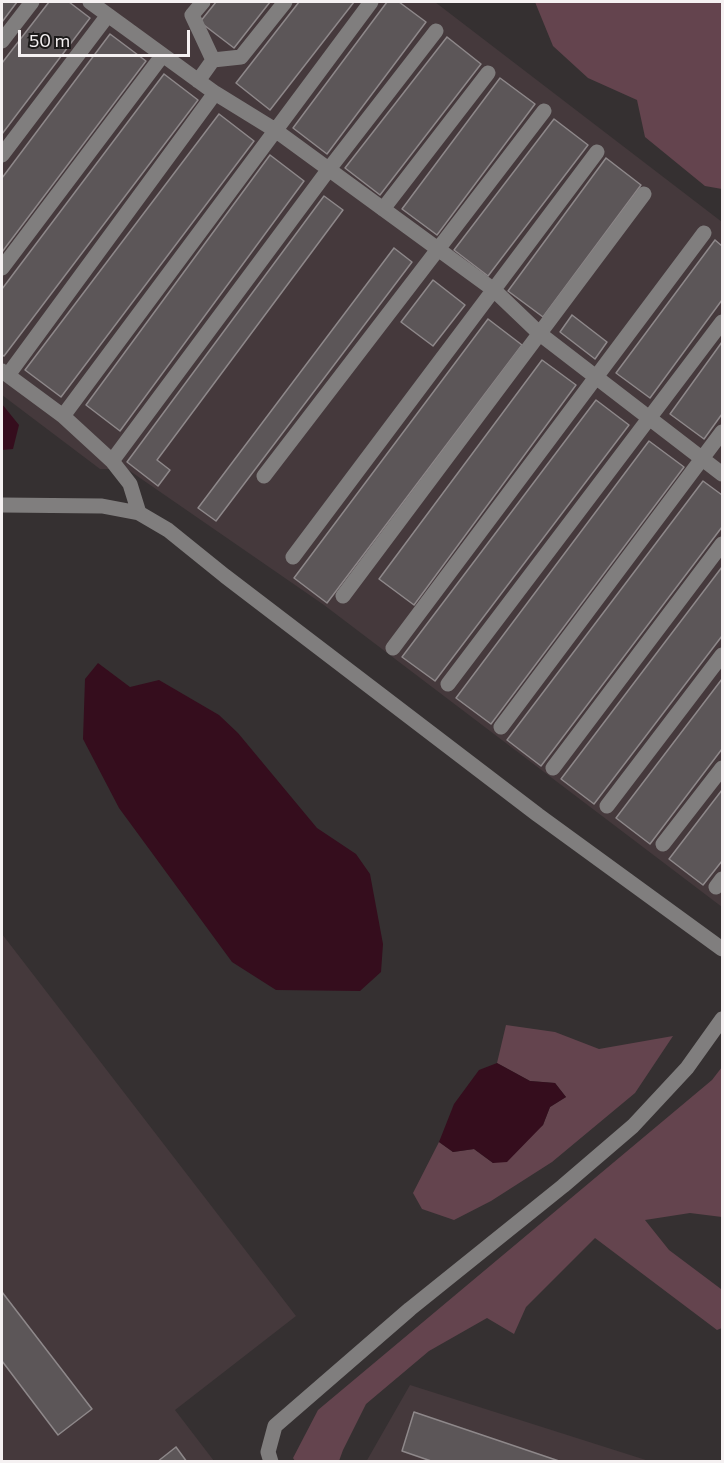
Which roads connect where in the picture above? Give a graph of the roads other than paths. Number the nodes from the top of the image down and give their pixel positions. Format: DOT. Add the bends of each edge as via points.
graph roads {
  1 [pos="32,2"];
  2 [pos="90,2"];
  3 [pos="202,2"];
  4 [pos="285,2"];
  5 [pos="371,2"];
  6 [pos="189,8"];
  7 [pos="108,15"];
  8 [pos="435,31"];
  9 [pos="2,41"];
  10 [pos="162,56"];
  11 [pos="213,60"];
  12 [pos="488,73"];
  13 [pos="198,81"];
  14 [pos="215,93"];
  15 [pos="544,111"];
  16 [pos="275,130"];
  17 [pos="597,152"];
  18 [pos="2,155"];
  19 [pos="329,169"];
  20 [pos="644,194"];
  21 [pos="383,209"];
  22 [pos="704,233"];
  23 [pos="439,250"];
  24 [pos="2,268"];
  25 [pos="494,290"];
  26 [pos="723,322"];
  27 [pos="540,334"];
  28 [pos="5,373"];
  29 [pos="595,377"];
  30 [pos="63,416"];
  31 [pos="649,419"];
  32 [pos="723,432"];
  33 [pos="702,459"];
  34 [pos="112,461"];
  35 [pos="723,474"];
  36 [pos="264,476"];
  37 [pos="2,505"];
  38 [pos="139,513"];
  39 [pos="723,544"];
  40 [pos="293,557"];
  41 [pos="343,596"];
  42 [pos="393,648"];
  43 [pos="723,655"];
  44 [pos="448,684"];
  45 [pos="501,727"];
  46 [pos="553,768"];
  47 [pos="723,768"];
  48 [pos="607,806"];
  49 [pos="663,844"];
  50 [pos="723,949"];
  51 [pos="723,1019"];
  52 [pos="271,1461"];
  1 -- 9 [label="lane"];
  2 -- 7 [label="lane"];
  3 -- 6 [label="lane"];
  4 -- 11 [label="lane" via="241,57"];
  5 -- 16 [label="lane"];
  6 -- 11 [label="lane"];
  7 -- 10 [label="lane"];
  7 -- 18 [label="lane"];
  8 -- 19 [label="lane"];
  10 -- 13 [label="lane"];
  10 -- 24 [label="lane"];
  11 -- 13 [label="lane"];
  12 -- 21 [label="lane"];
  13 -- 14 [label="lane"];
  14 -- 16 [label="lane"];
  14 -- 28 [label="lane"];
  15 -- 23 [label="lane"];
  16 -- 19 [label="lane"];
  16 -- 30 [label="lane"];
  17 -- 25 [label="lane"];
  19 -- 21 [label="lane"];
  19 -- 34 [label="lane"];
  20 -- 27 [label="lane"];
  21 -- 23 [label="lane"];
  22 -- 29 [label="lane"];
  23 -- 25 [label="lane"];
  23 -- 36 [label="lane"];
  25 -- 27 [label="lane"];
  25 -- 40 [label="lane"];
  26 -- 31 [label="lane"];
  27 -- 29 [label="lane"];
  27 -- 41 [label="lane"];
  28 -- 30 [label="lane"];
  29 -- 31 [label="lane"];
  29 -- 42 [label="lane"];
  30 -- 34 [label="lane"];
  31 -- 33 [label="lane"];
  31 -- 44 [label="lane"];
  32 -- 33 [label="lane"];
  33 -- 35 [label="lane"];
  33 -- 45 [label="lane"];
  34 -- 38 [label="lane" via="130,484"];
  37 -- 38 [label="lane" via="102,506"];
  38 -- 50 [label="lane" via="168,530 538,815"];
  39 -- 46 [label="lane"];
  43 -- 48 [label="lane"];
  47 -- 49 [label="lane"];
  51 -- 52 [label="lane" via="687,1068 633,1126 275,1426 268,1452"];
}
